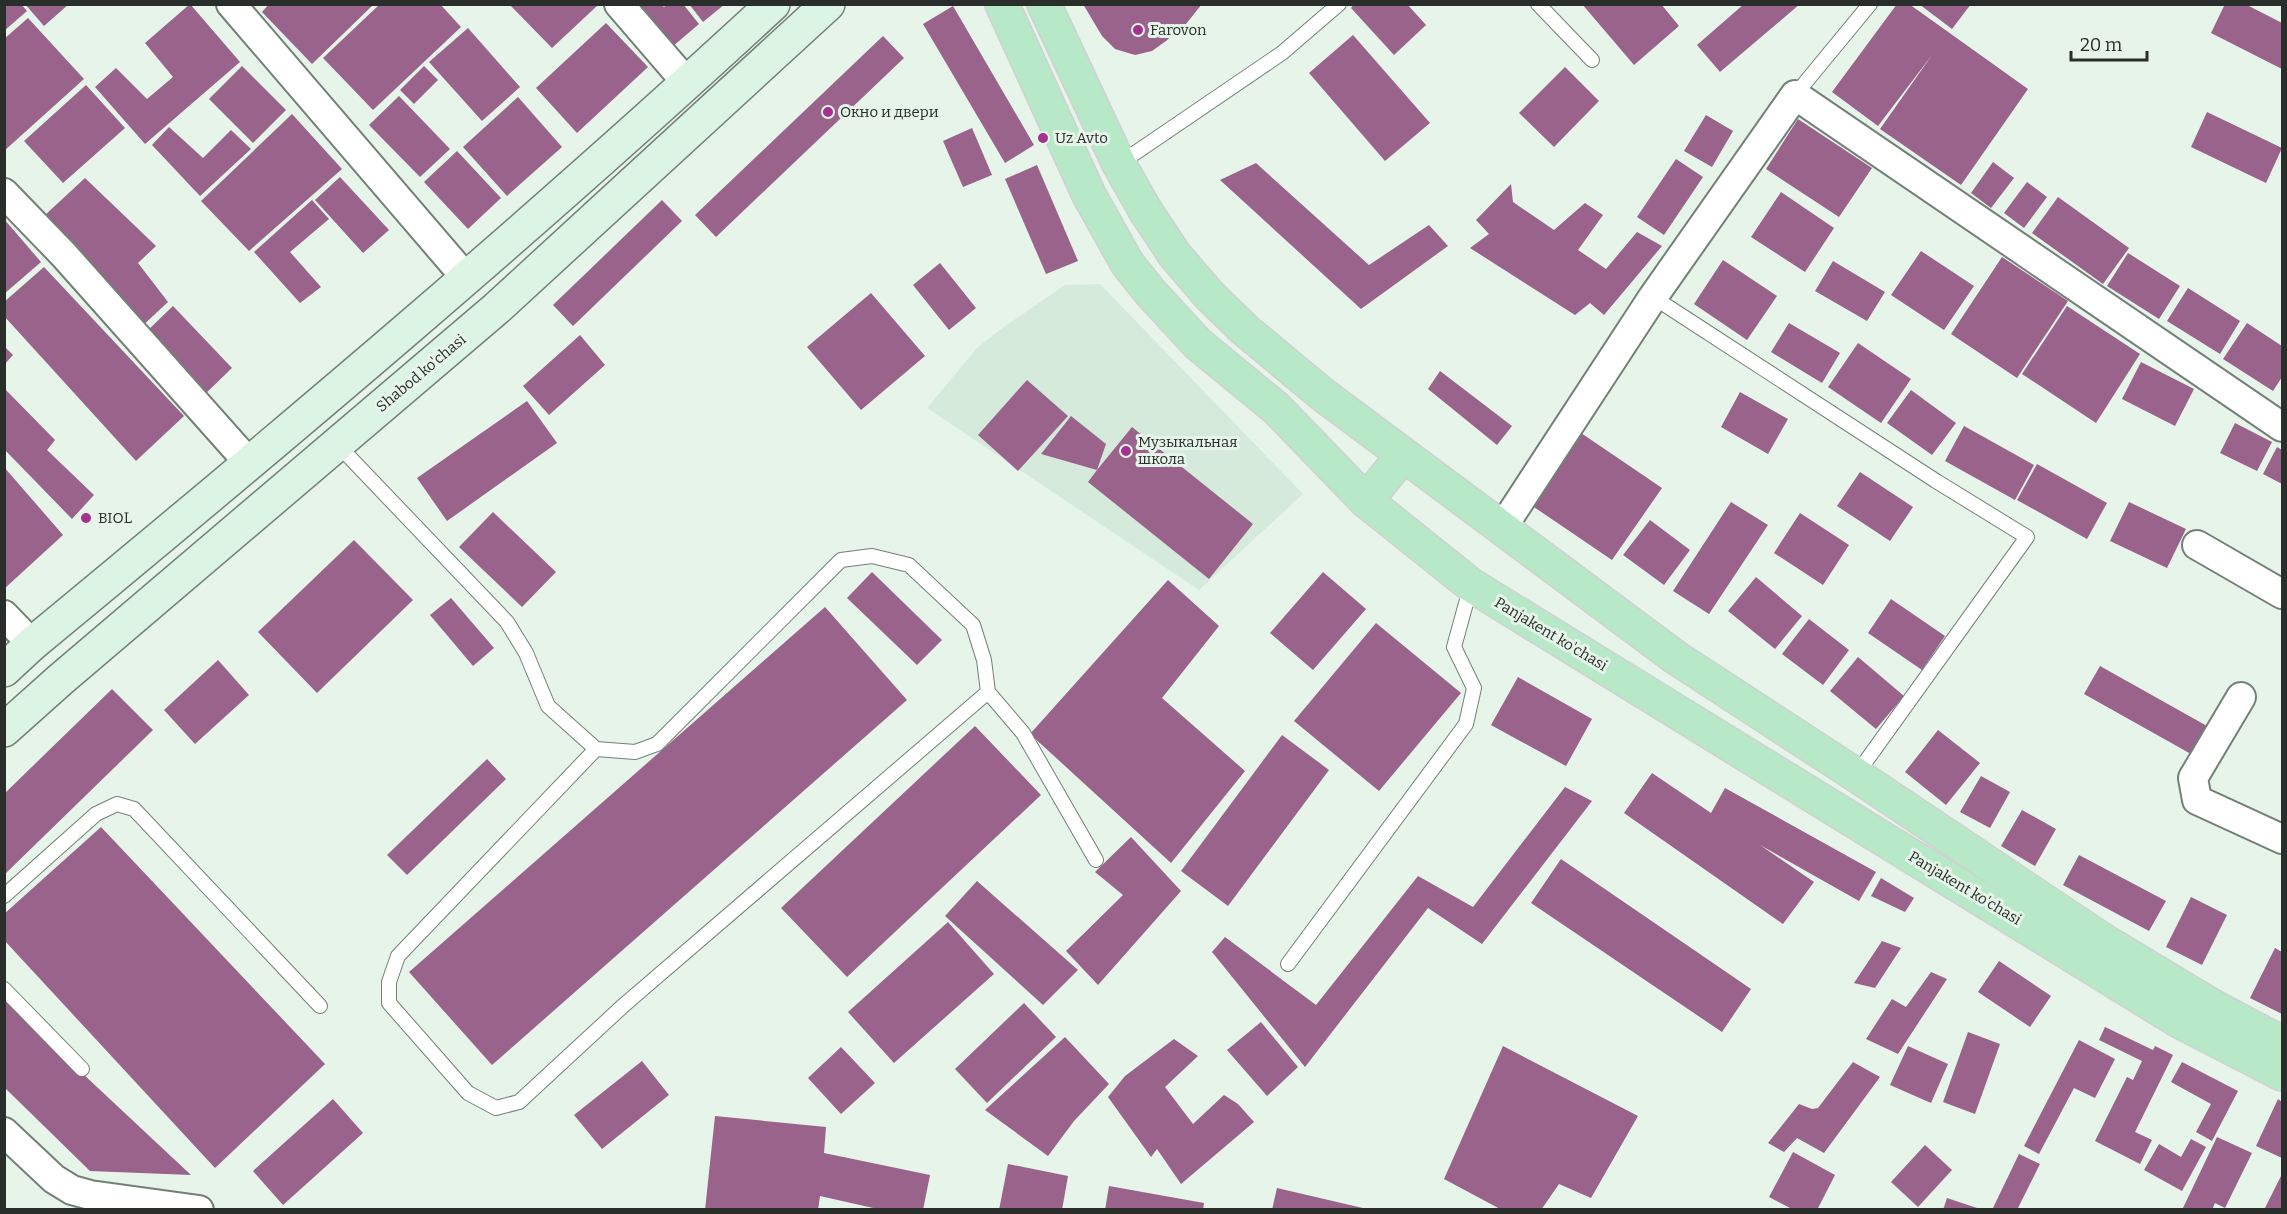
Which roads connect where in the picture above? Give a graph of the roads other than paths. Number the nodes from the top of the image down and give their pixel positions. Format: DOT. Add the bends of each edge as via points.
graph roads {
  1 [pos="231,4"];
  2 [pos="619,4"];
  3 [pos="773,4"];
  4 [pos="828,4"];
  5 [pos="1002,4"];
  6 [pos="1044,4"];
  7 [pos="1339,4"];
  8 [pos="1538,4"];
  9 [pos="1870,4"];
  10 [pos="1592,60"];
  11 [pos="687,83"];
  12 [pos="1795,95"];
  13 [pos="1119,164"];
  14 [pos="4,193"];
  15 [pos="467,279"];
  16 [pos="1653,297"];
  17 [pos="310,413"];
  18 [pos="2283,427"];
  19 [pos="337,444"];
  20 [pos="1403,454"];
  21 [pos="250,464"];
  22 [pos="1366,501"];
  23 [pos="1502,528"];
  24 [pos="2197,545"];
  25 [pos="1471,585"];
  26 [pos="2283,594"];
  27 [pos="4,615"];
  28 [pos="32,644"];
  29 [pos="4,670"];
  30 [pos="988,692"];
  31 [pos="2241,697"];
  32 [pos="4,730"];
  33 [pos="596,749"];
  34 [pos="1856,775"];
  35 [pos="2283,839"];
  36 [pos="1096,860"];
  37 [pos="4,896"];
  38 [pos="1288,964"];
  39 [pos="4,989"];
  40 [pos="320,1006"];
  41 [pos="2283,1043"];
  42 [pos="82,1069"];
  43 [pos="2283,1074"];
  44 [pos="4,1132"];
  45 [pos="193,1209"];
  1 -- 15 [label="street"];
  2 -- 11 [label="street"];
  3 -- 11 [label="main road"];
  4 -- 19 [label="main road, Shabod ko'chasi" via="497,308"];
  5 -- 22 [label="main road, Panjakent ko'chasi" via="1089,195 1127,263 1198,344 1276,408"];
  6 -- 13 [label="main road, Panjakent ko'chasi"];
  7 -- 13 [label="lane" via="1282,53"];
  8 -- 10 [label="lane"];
  9 -- 12 [label="lane"];
  11 -- 15 [label="main road"];
  12 -- 16 [label="street"];
  12 -- 18 [label="street"];
  13 -- 20 [label="main road, Panjakent ko'chasi" via="1174,254 1209,295 1283,362"];
  14 -- 21 [label="street"];
  15 -- 17 [label="main road"];
  16 -- 23 [label="street"];
  16 -- 34 [label="lane" via="2027,537"];
  17 -- 19 [label="main road"];
  17 -- 21 [label="main road"];
  19 -- 32 [label="main road, Shabod ko'chasi"];
  19 -- 33 [label="lane" via="507,622 526,653 548,706"];
  20 -- 22 [label="main road"];
  20 -- 23 [label="main road, Panjakent ko'chasi"];
  21 -- 28 [label="main road"];
  22 -- 25 [label="main road, Panjakent ko'chasi"];
  23 -- 34 [label="main road, Panjakent ko'chasi" via="1675,657"];
  24 -- 26 [label="street"];
  25 -- 38 [label="lane" via="1454,647 1474,688 1466,723"];
  25 -- 43 [label="main road, Panjakent ko'chasi" via="2179,1021"];
  27 -- 28 [label="street"];
  28 -- 29 [label="main road"];
  30 -- 33 [label="lane" via="984,660 973,625 909,566 872,556 841,560 657,744 635,752"];
  30 -- 33 [label="lane" via="624,1005 519,1102 496,1108 468,1094 389,1003 389,982 398,956"];
  30 -- 36 [label="lane" via="1023,733"];
  31 -- 35 [label="street" via="2193,778 2197,801"];
  34 -- 41 [label="main road, Panjakent ko'chasi" via="2104,941 2212,1006"];
  37 -- 40 [label="lane" via="96,813 117,804 134,809"];
  39 -- 42 [label="lane"];
  44 -- 45 [label="street" via="54,1179 72,1190"];
}
